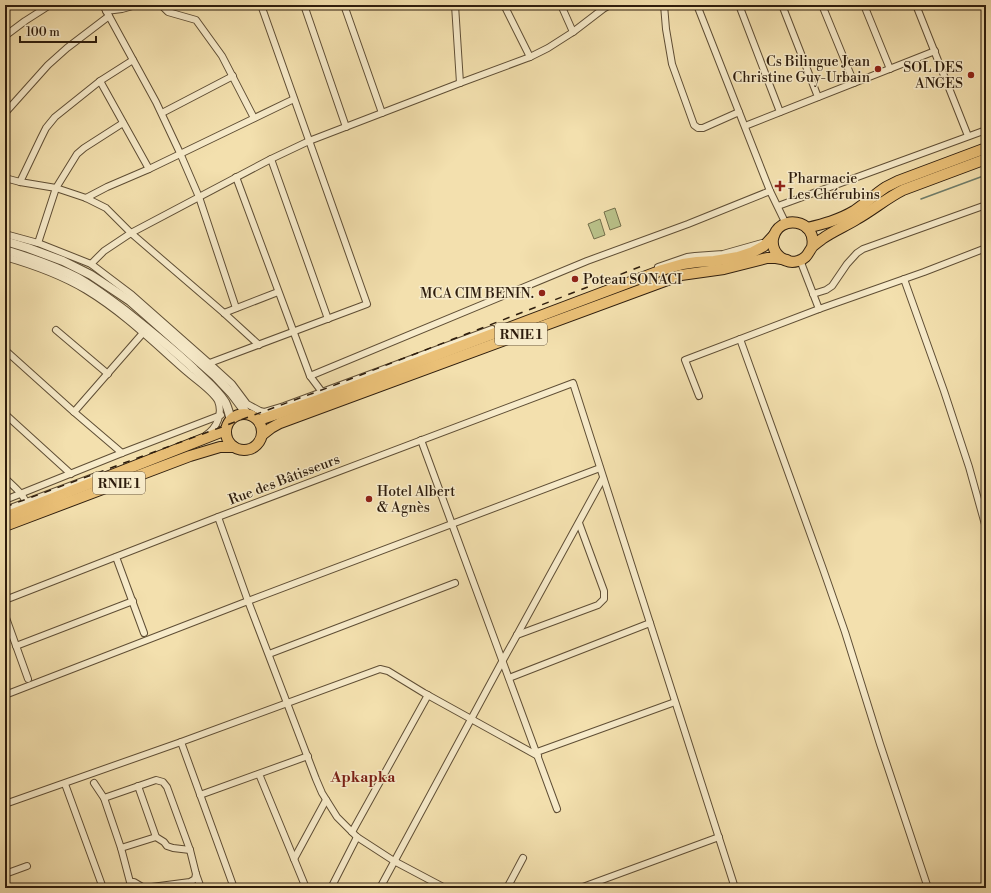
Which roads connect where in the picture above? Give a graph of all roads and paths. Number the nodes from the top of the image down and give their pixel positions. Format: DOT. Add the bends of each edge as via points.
graph roads {
  1 [pos="50,5"];
  2 [pos="136,5"];
  3 [pos="161,5"];
  4 [pos="261,5"];
  5 [pos="304,5"];
  6 [pos="344,5"];
  7 [pos="455,5"];
  8 [pos="504,5"];
  9 [pos="561,5"];
  10 [pos="610,5"];
  11 [pos="664,5"];
  12 [pos="697,5"];
  13 [pos="739,5"];
  14 [pos="782,5"];
  15 [pos="822,5"];
  16 [pos="864,5"];
  17 [pos="916,5"];
  18 [pos="603,7"];
  19 [pos="106,11"];
  20 [pos="574,32"];
  21 [pos="5,36"];
  22 [pos="935,51"];
  23 [pos="530,57"];
  24 [pos="133,60"];
  25 [pos="890,69"];
  26 [pos="233,76"];
  27 [pos="100,82"];
  28 [pos="460,83"];
  29 [pos="854,83"];
  30 [pos="818,97"];
  31 [pos="294,100"];
  32 [pos="739,112"];
  33 [pos="780,112"];
  34 [pos="5,113"];
  35 [pos="162,113"];
  36 [pos="382,113"];
  37 [pos="254,118"];
  38 [pos="123,123"];
  39 [pos="744,126"];
  40 [pos="346,127"];
  41 [pos="986,130"];
  42 [pos="968,136"];
  43 [pos="309,141"];
  44 [pos="986,148"];
  45 [pos="180,154"];
  46 [pos="271,159"];
  47 [pos="986,159"];
  48 [pos="149,169"];
  49 [pos="236,177"];
  50 [pos="5,178"];
  51 [pos="20,182"];
  52 [pos="56,188"];
  53 [pos="770,191"];
  54 [pos="199,197"];
  55 [pos="86,198"];
  56 [pos="986,205"];
  57 [pos="778,206"];
  58 [pos="786,224"];
  59 [pos="807,228"];
  60 [pos="131,233"];
  61 [pos="5,234"];
  62 [pos="772,238"];
  63 [pos="5,241"];
  64 [pos="38,243"];
  65 [pos="812,247"];
  66 [pos="986,248"];
  67 [pos="5,250"];
  68 [pos="5,257"];
  69 [pos="787,260"];
  70 [pos="800,260"];
  71 [pos="91,264"];
  72 [pos="904,279"];
  73 [pos="278,292"];
  74 [pos="813,294"];
  75 [pos="236,308"];
  76 [pos="819,308"];
  77 [pos="224,313"];
  78 [pos="328,319"];
  79 [pos="56,330"];
  80 [pos="293,332"];
  81 [pos="143,333"];
  82 [pos="740,339"];
  83 [pos="259,345"];
  84 [pos="5,350"];
  85 [pos="207,365"];
  86 [pos="108,374"];
  87 [pos="310,376"];
  88 [pos="322,392"];
  89 [pos="699,396"];
  90 [pos="74,412"];
  91 [pos="5,414"];
  92 [pos="247,414"];
  93 [pos="221,415"];
  94 [pos="231,420"];
  95 [pos="259,420"];
  96 [pos="226,430"];
  97 [pos="262,436"];
  98 [pos="421,440"];
  99 [pos="234,447"];
  100 [pos="122,453"];
  101 [pos="600,468"];
  102 [pos="71,474"];
  103 [pos="5,478"];
  104 [pos="603,478"];
  105 [pos="21,494"];
  106 [pos="5,500"];
  107 [pos="27,505"];
  108 [pos="5,510"];
  109 [pos="5,517"];
  110 [pos="218,517"];
  111 [pos="579,523"];
  112 [pos="452,524"];
  113 [pos="5,526"];
  114 [pos="986,528"];
  115 [pos="116,557"];
  116 [pos="455,583"];
  117 [pos="5,600"];
  118 [pos="248,601"];
  119 [pos="133,602"];
  120 [pos="5,616"];
  121 [pos="650,623"];
  122 [pos="144,633"];
  123 [pos="518,635"];
  124 [pos="16,646"];
  125 [pos="268,654"];
  126 [pos="502,660"];
  127 [pos="509,678"];
  128 [pos="28,679"];
  129 [pos="5,695"];
  130 [pos="428,695"];
  131 [pos="675,702"];
  132 [pos="288,703"];
  133 [pos="471,719"];
  134 [pos="181,742"];
  135 [pos="537,754"];
  136 [pos="308,756"];
  137 [pos="259,774"];
  138 [pos="94,783"];
  139 [pos="65,784"];
  140 [pos="138,786"];
  141 [pos="200,795"];
  142 [pos="104,798"];
  143 [pos="326,800"];
  144 [pos="5,804"];
  145 [pos="558,808"];
  146 [pos="355,835"];
  147 [pos="156,836"];
  148 [pos="719,837"];
  149 [pos="121,848"];
  150 [pos="190,850"];
  151 [pos="523,858"];
  152 [pos="294,859"];
  153 [pos="394,861"];
  154 [pos="27,866"];
  155 [pos="5,874"];
  156 [pos="196,874"];
  157 [pos="103,888"];
  158 [pos="202,888"];
  159 [pos="234,888"];
  160 [pos="306,888"];
  161 [pos="330,888"];
  162 [pos="380,888"];
  163 [pos="445,888"];
  164 [pos="507,888"];
  165 [pos="580,888"];
  166 [pos="735,888"];
  167 [pos="928,888"];
  1 -- 21 [label="street"];
  2 -- 19 [label="street"];
  3 -- 26 [label="street" via="168,12 196,20"];
  4 -- 31 [label="street"];
  5 -- 40 [label="street"];
  6 -- 36 [label="street"];
  7 -- 28 [label="street"];
  8 -- 23 [label="street"];
  9 -- 20 [label="street"];
  10 -- 18 [label="street"];
  11 -- 32 [label="street" via="672,64 694,125 703,128"];
  12 -- 32 [label="street"];
  13 -- 33 [label="street"];
  14 -- 30 [label="street"];
  15 -- 29 [label="street"];
  16 -- 25 [label="street"];
  17 -- 22 [label="street"];
  18 -- 20 [label="street"];
  19 -- 24 [label="street"];
  19 -- 34 [label="street" via="48,65"];
  20 -- 23 [label="street"];
  22 -- 25 [label="street"];
  22 -- 42 [label="street"];
  23 -- 28 [label="street"];
  24 -- 27 [label="street"];
  24 -- 35 [label="street"];
  25 -- 29 [label="street"];
  26 -- 35 [label="street"];
  26 -- 37 [label="street"];
  27 -- 38 [label="street"];
  27 -- 51 [label="street" via="46,128"];
  28 -- 36 [label="street"];
  29 -- 30 [label="street"];
  30 -- 33 [label="street"];
  31 -- 37 [label="street"];
  31 -- 43 [label="street"];
  32 -- 39 [label="street"];
  33 -- 39 [label="street"];
  35 -- 45 [label="street"];
  36 -- 40 [label="street"];
  37 -- 45 [label="street"];
  38 -- 48 [label="street"];
  38 -- 52 [label="street" via="77,154"];
  39 -- 53 [label="street"];
  40 -- 43 [label="street"];
  41 -- 42 [label="street"];
  42 -- 57 [label="street"];
  43 -- 46 [label="street"];
  43 -- 78 [label="street" via="367,304"];
  44 -- 59 [label="highway" via="898,181 840,218"];
  45 -- 48 [label="street"];
  45 -- 54 [label="street"];
  46 -- 49 [label="street"];
  46 -- 78 [label="street"];
  47 -- 65 [label="highway" via="892,195"];
  48 -- 55 [label="street"];
  49 -- 54 [label="street"];
  49 -- 73 [label="street"];
  50 -- 51 [label="street"];
  51 -- 52 [label="street"];
  52 -- 55 [label="street"];
  52 -- 64 [label="street"];
  53 -- 57 [label="street"];
  53 -- 87 [label="street" via="587,261"];
  54 -- 60 [label="street"];
  54 -- 75 [label="street"];
  55 -- 60 [label="street" via="106,208"];
  56 -- 74 [label="street" via="863,249 847,264 832,286"];
  57 -- 58 [label="street"];
  58 -- 59 [label="highway" via="792,222"];
  58 -- 62 [label="highway, RNIE 1" via="780,227"];
  59 -- 65 [label="highway" via="812,237"];
  60 -- 71 [label="street" via="104,251"];
  60 -- 77 [label="street"];
  61 -- 64 [label="street"];
  62 -- 69 [label="highway" via="774,249 779,256"];
  62 -- 88 [label="street" via="723,254 695,256 670,262"];
  62 -- 95 [label="highway, RNIE 1" via="753,252 662,270"];
  63 -- 85 [label="street" via="63,261 91,275 130,301"];
  64 -- 71 [label="street"];
  65 -- 70 [label="highway" via="808,255"];
  66 -- 72 [label="street"];
  67 -- 94 [label="street" via="60,269 100,291 175,351 212,386 224,401"];
  68 -- 81 [label="street" via="58,275 86,290"];
  69 -- 70 [label="highway, RNIE 1"];
  69 -- 97 [label="highway, RNIE 1" via="767,258 724,269 681,275 280,423"];
  70 -- 74 [label="street"];
  71 -- 85 [label="street" via="132,296"];
  72 -- 76 [label="street"];
  72 -- 114 [label="street" via="944,391"];
  73 -- 75 [label="street"];
  73 -- 80 [label="street"];
  74 -- 76 [label="street"];
  75 -- 77 [label="street"];
  76 -- 82 [label="street"];
  77 -- 83 [label="street"];
  78 -- 80 [label="street"];
  79 -- 86 [label="street"];
  80 -- 83 [label="street"];
  80 -- 87 [label="street"];
  81 -- 86 [label="street"];
  81 -- 93 [label="street" via="217,399"];
  82 -- 89 [label="street" via="685,360"];
  82 -- 167 [label="street" via="835,604"];
  83 -- 85 [label="street"];
  84 -- 90 [label="street"];
  85 -- 88 [label="street" via="232,384 246,404 260,411 265,412"];
  85 -- 92 [label="street"];
  86 -- 90 [label="street"];
  87 -- 88 [label="street"];
  90 -- 100 [label="street"];
  91 -- 102 [label="street"];
  92 -- 94 [label="highway" via="237,415"];
  92 -- 95 [label="highway"];
  93 -- 100 [label="street"];
  93 -- 107 [label="street" via="212,431 202,437"];
  94 -- 96 [label="highway"];
  95 -- 97 [label="highway"];
  96 -- 99 [label="highway" via="228,441"];
  96 -- 107 [label="highway, RNIE 1"];
  97 -- 99 [label="highway, RNIE 1" via="253,448 241,450"];
  98 -- 101 [label="street, Rue des Bâtisseurs" via="573,383"];
  98 -- 110 [label="street, Rue des Bâtisseurs"];
  98 -- 112 [label="street"];
  99 -- 113 [label="highway, RNIE 1" via="209,449"];
  100 -- 102 [label="street"];
  101 -- 104 [label="street"];
  101 -- 112 [label="street"];
  102 -- 105 [label="street"];
  103 -- 105 [label="street"];
  104 -- 111 [label="street"];
  104 -- 121 [label="street"];
  105 -- 106 [label="street"];
  105 -- 107 [label="street"];
  107 -- 108 [label="street"];
  107 -- 109 [label="highway, RNIE 1"];
  110 -- 115 [label="street, Rue des Bâtisseurs"];
  110 -- 118 [label="street"];
  111 -- 123 [label="street"];
  111 -- 123 [label="street" via="604,590 604,598 598,605"];
  112 -- 118 [label="street"];
  112 -- 126 [label="street"];
  115 -- 117 [label="street, Rue des Bâtisseurs"];
  115 -- 119 [label="street"];
  116 -- 125 [label="street"];
  118 -- 125 [label="street"];
  118 -- 129 [label="street"];
  119 -- 122 [label="street"];
  119 -- 124 [label="street"];
  120 -- 124 [label="street"];
  121 -- 127 [label="street"];
  121 -- 131 [label="street"];
  123 -- 126 [label="street"];
  124 -- 128 [label="street"];
  125 -- 132 [label="street"];
  126 -- 127 [label="street"];
  126 -- 133 [label="street"];
  127 -- 135 [label="street"];
  130 -- 132 [label="street" via="388,671 380,669"];
  130 -- 133 [label="street"];
  130 -- 146 [label="street"];
  131 -- 135 [label="street"];
  131 -- 148 [label="street"];
  132 -- 134 [label="street"];
  132 -- 136 [label="street"];
  133 -- 135 [label="street"];
  133 -- 153 [label="street"];
  134 -- 139 [label="street"];
  134 -- 141 [label="street"];
  135 -- 145 [label="street"];
  136 -- 137 [label="street"];
  136 -- 143 [label="street"];
  137 -- 141 [label="street"];
  137 -- 152 [label="street"];
  138 -- 142 [label="street"];
  139 -- 144 [label="street"];
  139 -- 157 [label="street"];
  140 -- 142 [label="street"];
  140 -- 147 [label="street"];
  140 -- 150 [label="street" via="156,780 163,782"];
  141 -- 159 [label="street"];
  142 -- 149 [label="street"];
  143 -- 146 [label="street"];
  143 -- 152 [label="street"];
  146 -- 153 [label="street"];
  146 -- 161 [label="street"];
  147 -- 149 [label="street"];
  147 -- 150 [label="street" via="167,846"];
  148 -- 165 [label="street"];
  148 -- 166 [label="street"];
  149 -- 156 [label="street" via="130,882 144,888 190,882 195,879"];
  150 -- 156 [label="street"];
  151 -- 164 [label="street"];
  152 -- 160 [label="street"];
  153 -- 162 [label="street"];
  153 -- 163 [label="street"];
  154 -- 155 [label="street"];
  156 -- 158 [label="street"];
}
